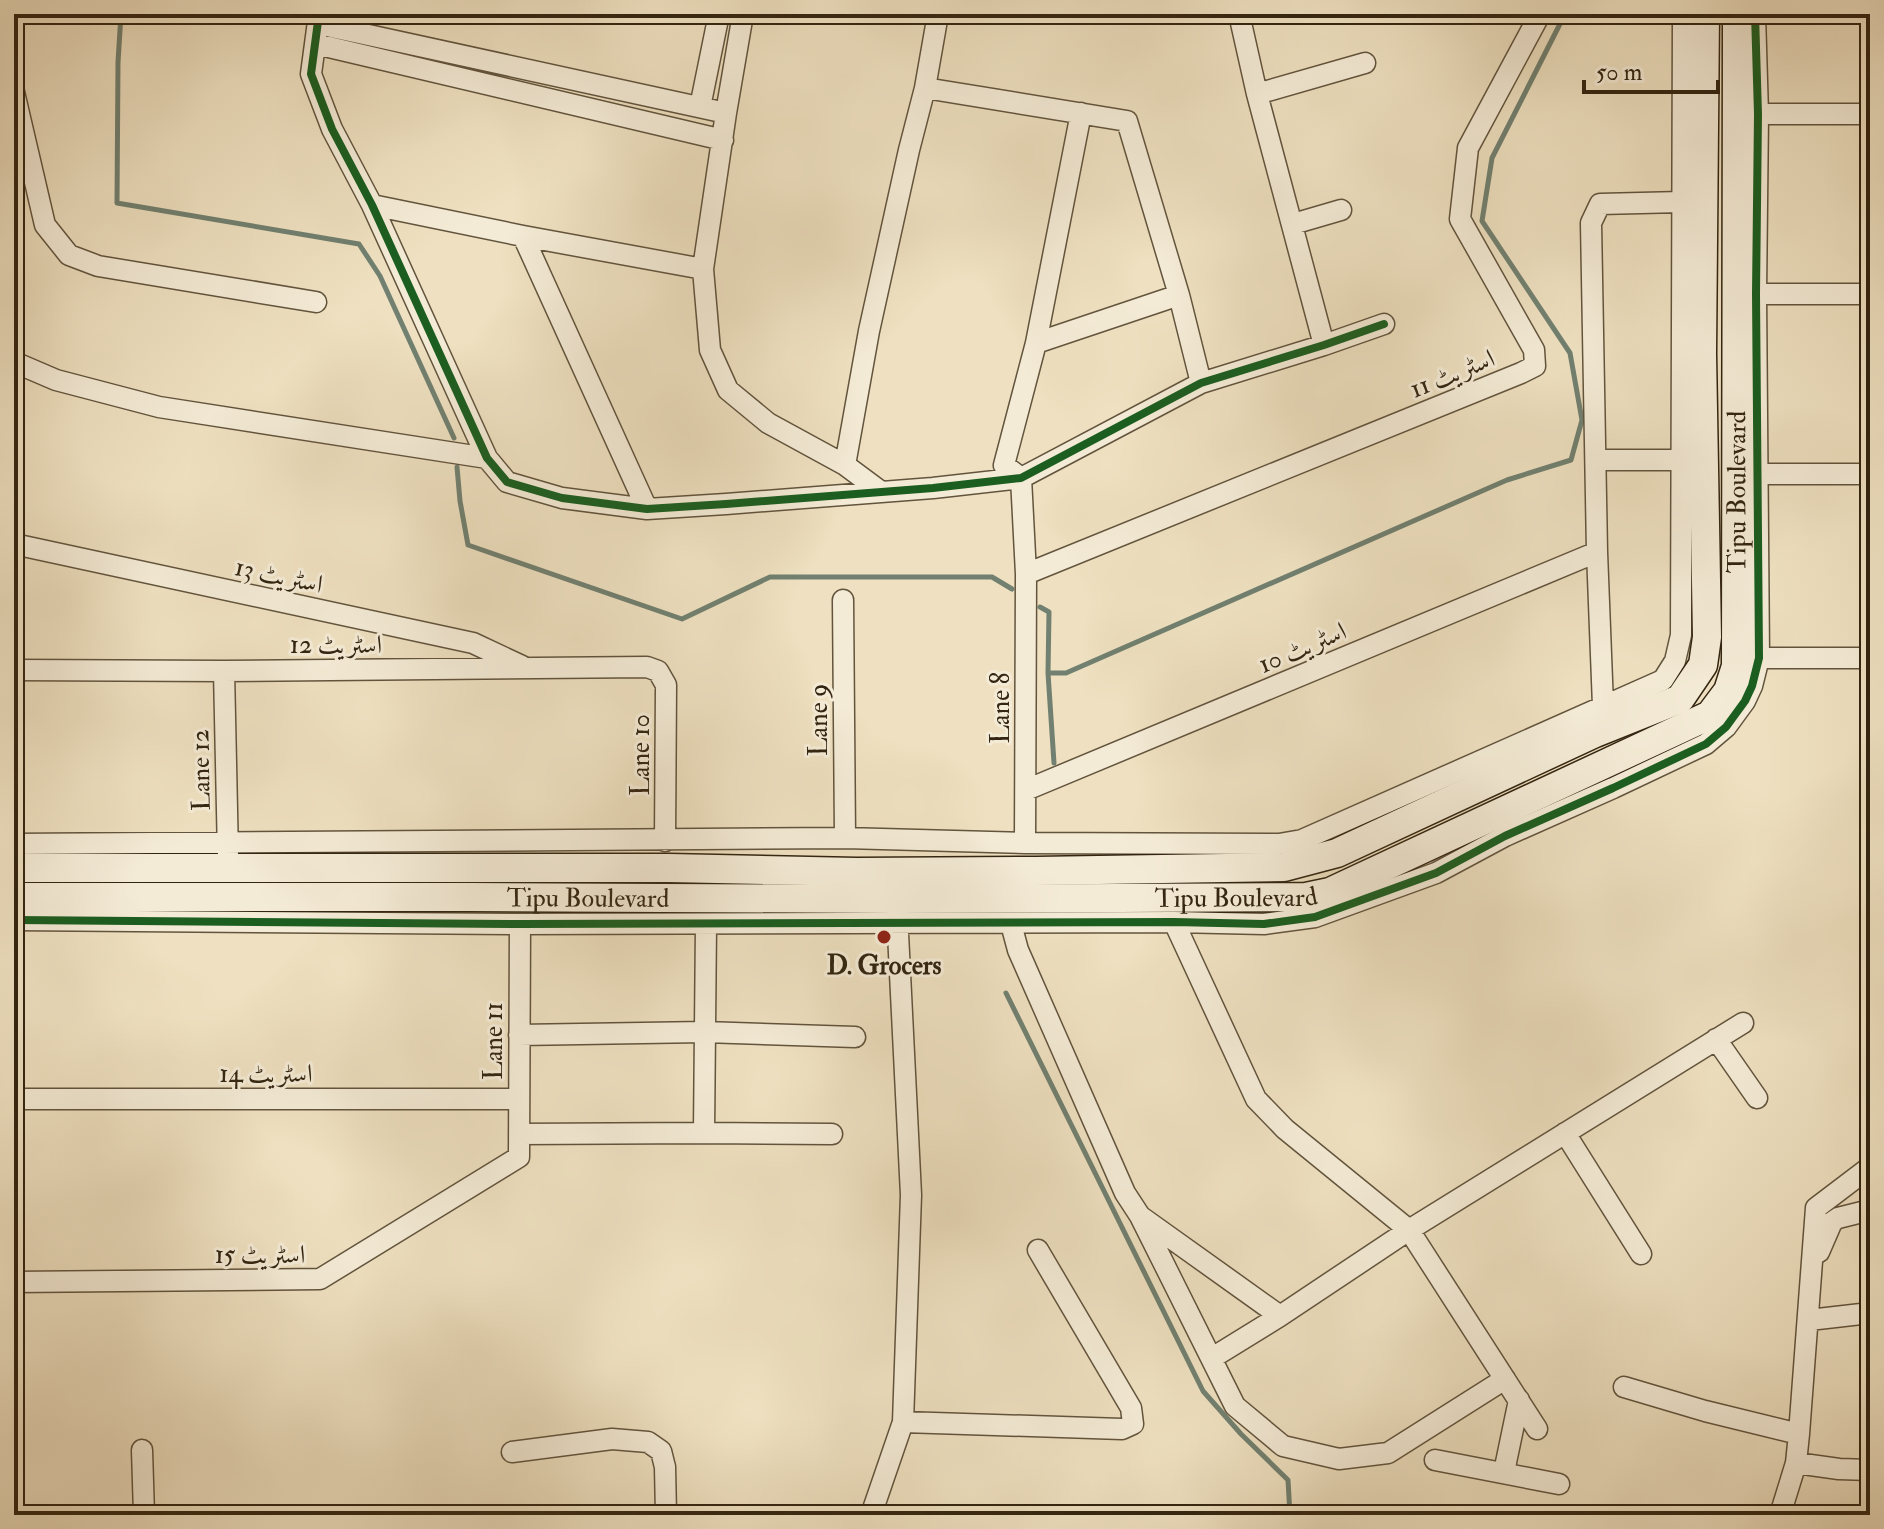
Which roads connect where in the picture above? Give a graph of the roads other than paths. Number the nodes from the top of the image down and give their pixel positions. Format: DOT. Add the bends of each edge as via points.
graph roads {
  1 [pos="743,14"];
  2 [pos="938,14"];
  3 [pos="1239,14"];
  4 [pos="1540,14"];
  5 [pos="1683,14"];
  6 [pos="1705,14"];
  7 [pos="1755,14"];
  8 [pos="715,15"];
  9 [pos="318,27"];
  10 [pos="1743,31"];
  11 [pos="1365,63"];
  12 [pos="925,88"];
  13 [pos="14,92"];
  14 [pos="1257,94"];
  15 [pos="700,107"];
  16 [pos="726,113"];
  17 [pos="1081,113"];
  18 [pos="1758,114"];
  19 [pos="1870,114"];
  20 [pos="723,140"];
  21 [pos="1681,202"];
  22 [pos="372,205"];
  23 [pos="1341,210"];
  24 [pos="1293,224"];
  25 [pos="523,236"];
  26 [pos="703,269"];
  27 [pos="1756,294"];
  28 [pos="1870,294"];
  29 [pos="1179,295"];
  30 [pos="316,302"];
  31 [pos="1384,324"];
  32 [pos="1036,343"];
  33 [pos="1324,345"];
  34 [pos="14,362"];
  35 [pos="1201,383"];
  36 [pos="1747,394"];
  37 [pos="487,458"];
  38 [pos="1596,460"];
  39 [pos="1681,460"];
  40 [pos="845,465"];
  41 [pos="1758,474"];
  42 [pos="1870,474"];
  43 [pos="1021,478"];
  44 [pos="880,491"];
  45 [pos="647,509"];
  46 [pos="14,544"];
  47 [pos="1597,552"];
  48 [pos="1026,574"];
  49 [pos="843,600"];
  50 [pos="1759,658"];
  51 [pos="1870,658"];
  52 [pos="529,669"];
  53 [pos="14,670"];
  54 [pos="224,671"];
  55 [pos="658,671"];
  56 [pos="1603,706"];
  57 [pos="1026,790"];
  58 [pos="845,838"];
  59 [pos="665,841"];
  60 [pos="1025,843"];
  61 [pos="14,844"];
  62 [pos="228,856"];
  63 [pos="1205,856"];
  64 [pos="14,868"];
  65 [pos="473,868"];
  66 [pos="14,897"];
  67 [pos="470,897"];
  68 [pos="1203,897"];
  69 [pos="897,912"];
  70 [pos="14,920"];
  71 [pos="1174,922"];
  72 [pos="520,924"];
  73 [pos="706,924"];
  74 [pos="1011,924"];
  75 [pos="1743,1023"];
  76 [pos="704,1032"];
  77 [pos="519,1035"];
  78 [pos="855,1037"];
  79 [pos="1716,1039"];
  80 [pos="1757,1098"];
  81 [pos="14,1099"];
  82 [pos="519,1099"];
  83 [pos="704,1133"];
  84 [pos="1565,1133"];
  85 [pos="519,1134"];
  86 [pos="832,1134"];
  87 [pos="519,1157"];
  88 [pos="1870,1167"];
  89 [pos="1870,1210"];
  90 [pos="1140,1216"];
  91 [pos="1409,1230"];
  92 [pos="1038,1250"];
  93 [pos="1641,1254"];
  94 [pos="1812,1267"];
  95 [pos="14,1282"];
  96 [pos="1870,1313"];
  97 [pos="1280,1316"];
  98 [pos="1809,1320"];
  99 [pos="1212,1358"];
  100 [pos="1505,1379"];
  101 [pos="1624,1387"];
  102 [pos="1519,1400"];
  103 [pos="903,1422"];
  104 [pos="1537,1429"];
  105 [pos="1799,1434"];
  106 [pos="142,1450"];
  107 [pos="512,1452"];
  108 [pos="1435,1460"];
  109 [pos="1796,1463"];
  110 [pos="1870,1470"];
  111 [pos="1504,1472"];
  112 [pos="1559,1484"];
  113 [pos="144,1515"];
  114 [pos="666,1515"];
  115 [pos="871,1515"];
  116 [pos="1780,1515"];
  1 -- 16 [label="street"];
  2 -- 12 [label="street"];
  3 -- 14 [label="street"];
  4 -- 48 [label="street, اسٹریٹ 11" via="1468,148 1460,219 1534,350 1535,366"];
  5 -- 21 [label="street"];
  6 -- 63 [label="street, Tipu Boulevard" via="1703,665 1680,699 1337,853 1284,867"];
  7 -- 10 [label="street"];
  8 -- 15 [label="street"];
  9 -- 15 [label="street"];
  9 -- 20 [label="street"];
  9 -- 22 [label="street" via="311,74 332,129"];
  10 -- 18 [label="street"];
  10 -- 36 [label="street, Tipu Boulevard"];
  11 -- 14 [label="street"];
  12 -- 17 [label="street"];
  12 -- 40 [label="street" via="869,331"];
  13 -- 30 [label="street" via="45,225 69,255 98,266"];
  14 -- 24 [label="street"];
  15 -- 16 [label="street"];
  16 -- 20 [label="street"];
  17 -- 29 [label="street" via="1127,121"];
  17 -- 32 [label="street"];
  18 -- 19 [label="street"];
  18 -- 27 [label="street"];
  20 -- 26 [label="street"];
  21 -- 38 [label="street" via="1600,204 1591,223"];
  21 -- 39 [label="street"];
  22 -- 25 [label="street"];
  22 -- 37 [label="street"];
  23 -- 24 [label="street"];
  24 -- 33 [label="street"];
  25 -- 26 [label="street"];
  25 -- 45 [label="street"];
  26 -- 40 [label="street" via="710,350 728,390 768,423"];
  27 -- 28 [label="street"];
  27 -- 36 [label="street"];
  29 -- 32 [label="street"];
  29 -- 35 [label="street"];
  31 -- 33 [label="street"];
  32 -- 43 [label="street, Lane 8" via="1004,465"];
  33 -- 35 [label="street"];
  34 -- 37 [label="street" via="56,380 159,407"];
  35 -- 43 [label="street"];
  36 -- 41 [label="street"];
  36 -- 68 [label="street, Tipu Boulevard" via="1736,666 1728,691 1710,715 1330,892 1306,897"];
  37 -- 45 [label="street" via="507,482 562,498"];
  38 -- 39 [label="street"];
  38 -- 47 [label="street"];
  39 -- 56 [label="street" via="1681,635 1675,661 1663,680"];
  40 -- 44 [label="street"];
  41 -- 42 [label="street"];
  41 -- 50 [label="street"];
  43 -- 44 [label="street"];
  43 -- 48 [label="street, Lane 8"];
  44 -- 45 [label="street"];
  46 -- 52 [label="street, اسٹریٹ 13" via="473,643"];
  47 -- 56 [label="street"];
  47 -- 57 [label="street, اسٹریٹ 10"];
  48 -- 57 [label="street, Lane 8"];
  49 -- 58 [label="street, Lane 9"];
  50 -- 51 [label="street"];
  50 -- 71 [label="street" via="1745,701 1706,744 1436,873 1315,917 1264,924"];
  52 -- 54 [label="street, اسٹریٹ 12"];
  52 -- 55 [label="street, اسٹریٹ 12"];
  53 -- 54 [label="street, اسٹریٹ 12"];
  54 -- 62 [label="street, Lane 12"];
  55 -- 59 [label="street, Lane 10" via="666,685"];
  56 -- 63 [label="street" via="1302,840"];
  57 -- 60 [label="street, Lane 8"];
  58 -- 59 [label="street"];
  58 -- 60 [label="street"];
  59 -- 62 [label="street"];
  60 -- 63 [label="street"];
  61 -- 62 [label="street"];
  62 -- 64 [label="street, Tipu Boulevard"];
  62 -- 65 [label="street, Tipu Boulevard"];
  63 -- 65 [label="street, Tipu Boulevard" via="887,872"];
  63 -- 68 [label="street"];
  65 -- 67 [label="street"];
  66 -- 67 [label="street, Tipu Boulevard"];
  67 -- 69 [label="street, Tipu Boulevard"];
  68 -- 69 [label="street, Tipu Boulevard"];
  69 -- 73 [label="street"];
  69 -- 74 [label="street"];
  69 -- 103 [label="street" via="911,1195"];
  70 -- 72 [label="street"];
  71 -- 74 [label="street"];
  71 -- 91 [label="street" via="1256,1099"];
  72 -- 73 [label="street"];
  72 -- 77 [label="street, Lane 11"];
  73 -- 76 [label="street"];
  74 -- 90 [label="street" via="1030,979"];
  75 -- 79 [label="street"];
  76 -- 77 [label="street"];
  76 -- 78 [label="street"];
  76 -- 83 [label="street"];
  77 -- 82 [label="street, Lane 11"];
  79 -- 80 [label="street"];
  79 -- 84 [label="street"];
  81 -- 82 [label="street, اسٹریٹ 14"];
  82 -- 85 [label="street, Lane 11"];
  83 -- 85 [label="street"];
  83 -- 86 [label="street"];
  84 -- 91 [label="street"];
  84 -- 93 [label="street"];
  85 -- 87 [label="street, Lane 11"];
  87 -- 95 [label="street, اسٹریٹ 15" via="320,1279"];
  88 -- 94 [label="street" via="1816,1208"];
  89 -- 94 [label="street" via="1832,1222"];
  90 -- 97 [label="street"];
  90 -- 99 [label="street"];
  91 -- 97 [label="street"];
  91 -- 100 [label="street"];
  92 -- 103 [label="street" via="1131,1408 1133,1424 1122,1429"];
  94 -- 98 [label="street"];
  96 -- 98 [label="street"];
  97 -- 99 [label="street"];
  98 -- 105 [label="street"];
  99 -- 100 [label="street" via="1235,1406 1283,1446 1339,1459 1388,1453"];
  100 -- 102 [label="street"];
  101 -- 105 [label="street"];
  102 -- 104 [label="street"];
  102 -- 111 [label="street"];
  103 -- 115 [label="street"];
  105 -- 109 [label="street"];
  106 -- 113 [label="street"];
  107 -- 114 [label="street" via="612,1439 648,1442 661,1451 665,1467"];
  108 -- 111 [label="street"];
  109 -- 110 [label="street"];
  109 -- 116 [label="street"];
  111 -- 112 [label="street"];
}
